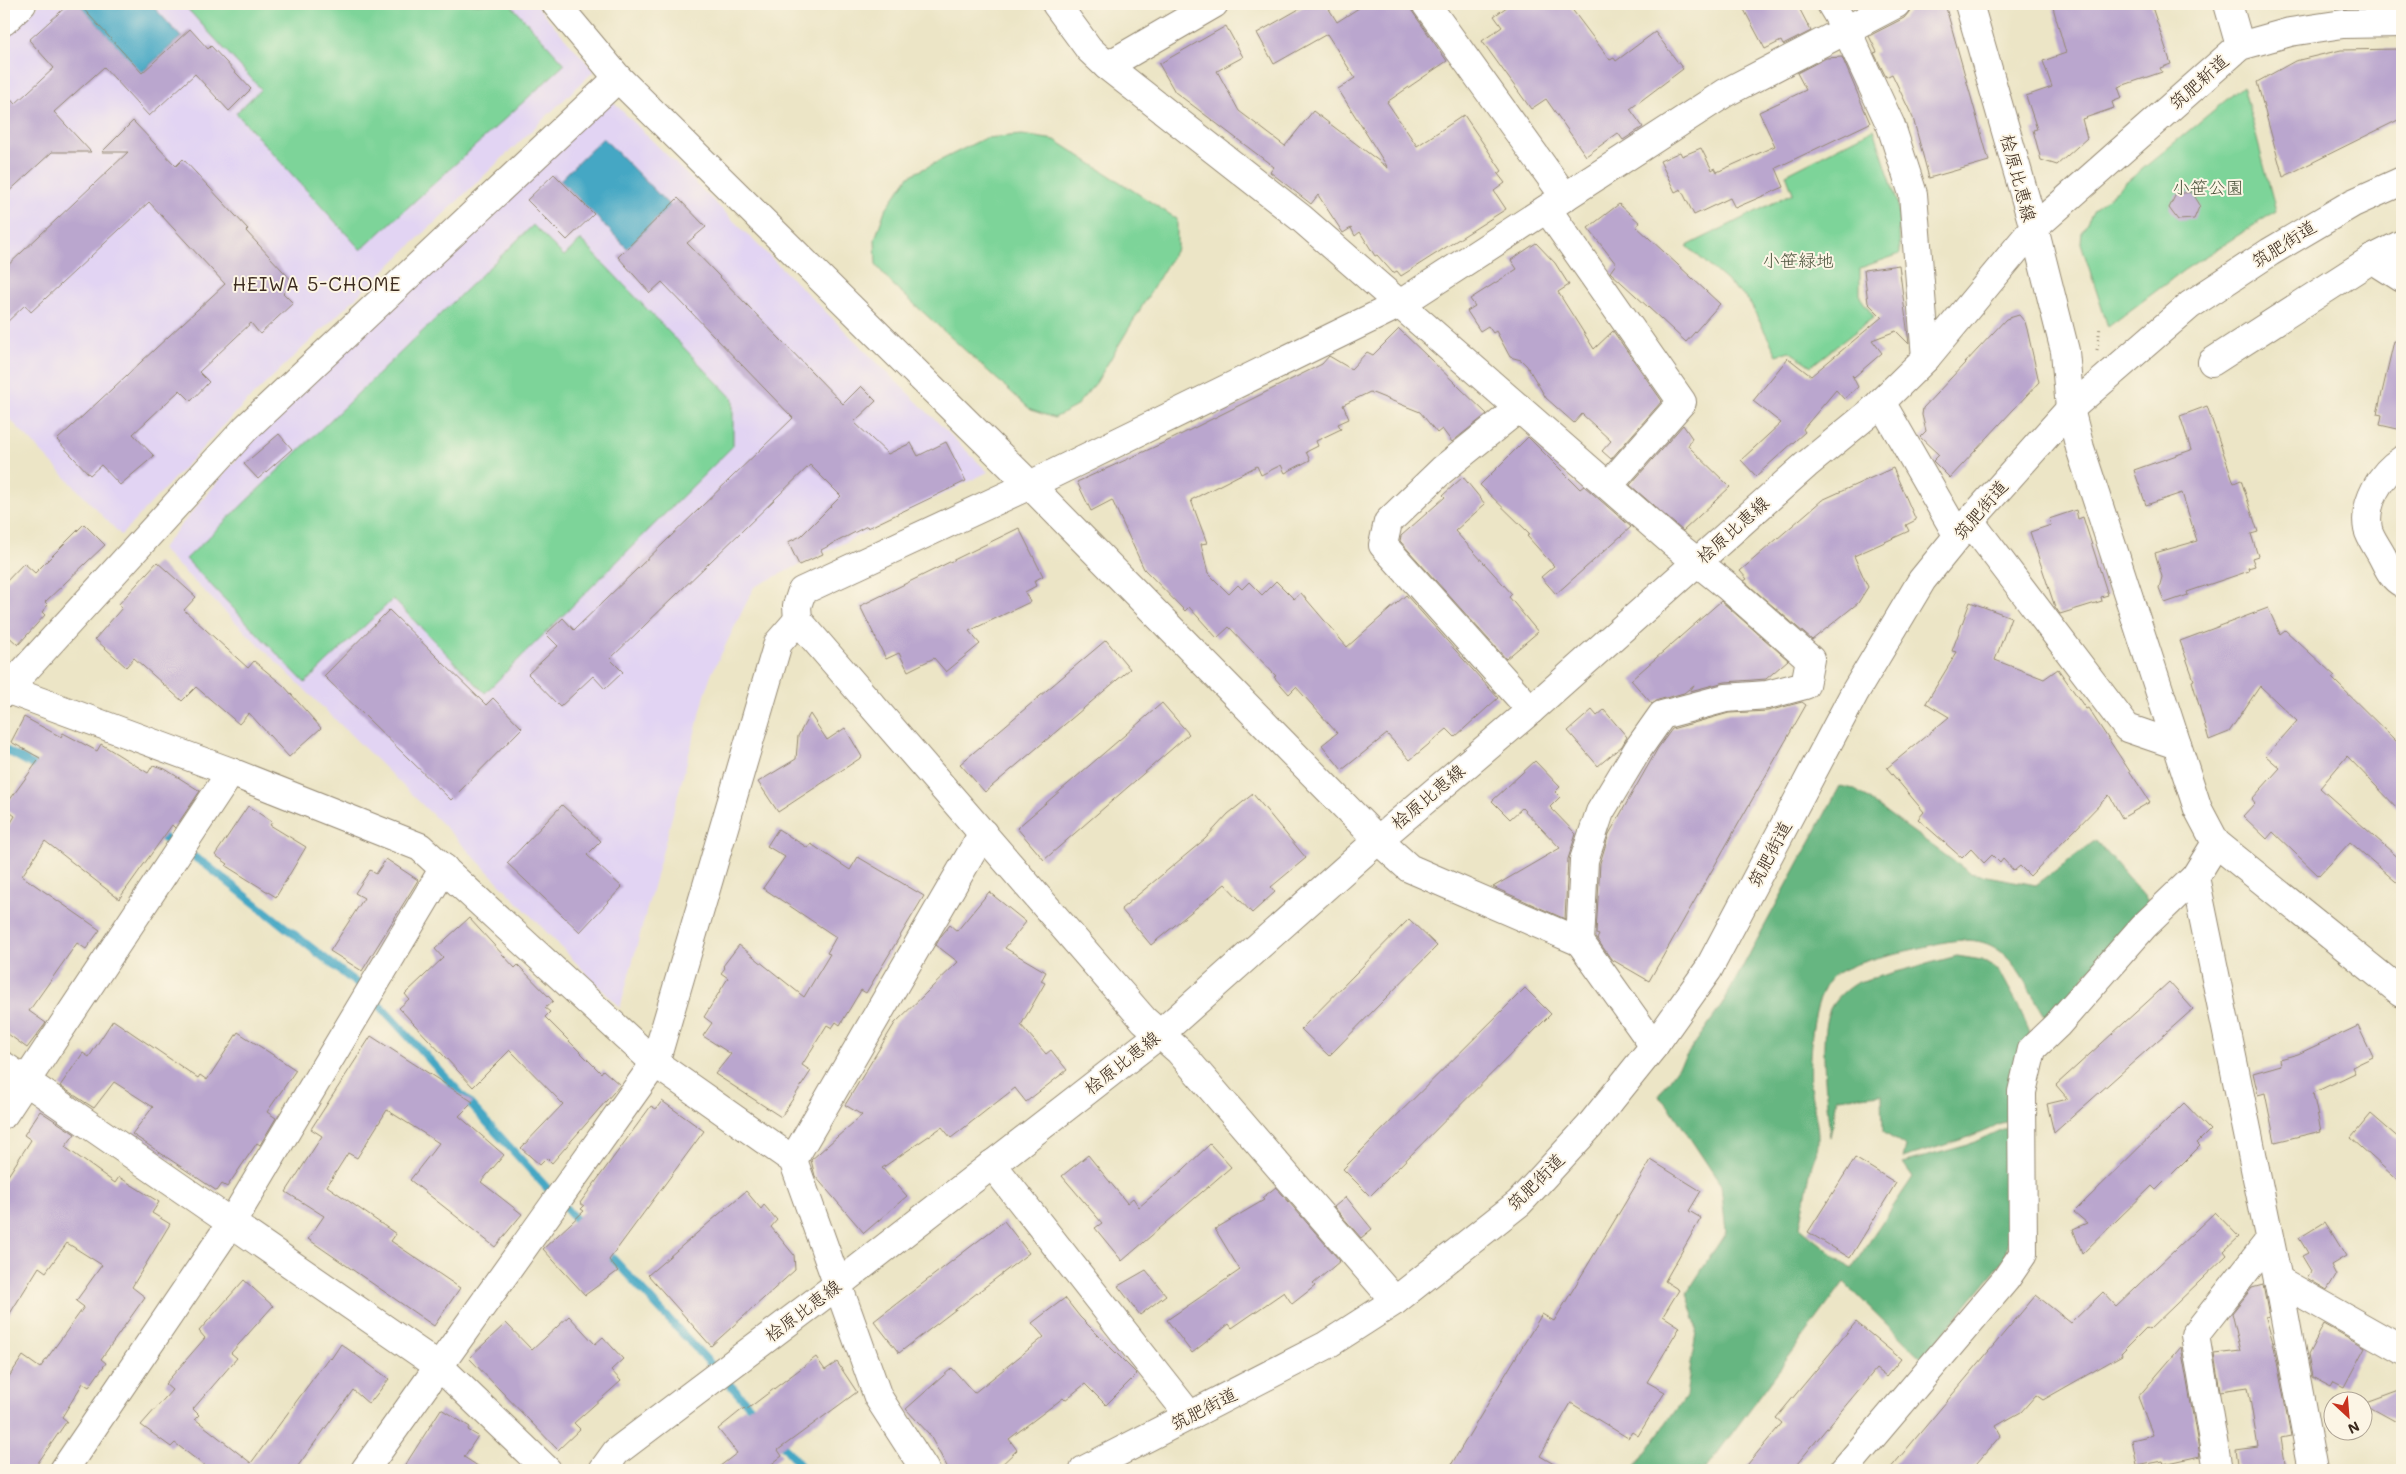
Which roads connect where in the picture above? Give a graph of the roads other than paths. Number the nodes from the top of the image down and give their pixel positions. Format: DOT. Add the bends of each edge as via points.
graph roads {
  1 [pos="22,4"];
  2 [pos="556,4"];
  3 [pos="1056,4"];
  4 [pos="1214,4"];
  5 [pos="1426,4"];
  6 [pos="1831,4"];
  7 [pos="1896,4"];
  8 [pos="1969,4"];
  9 [pos="2228,4"];
  10 [pos="4,21"];
  11 [pos="2402,22"];
  12 [pos="1846,29"];
  13 [pos="2240,46"];
  14 [pos="1107,66"];
  15 [pos="618,78"];
  16 [pos="2402,181"];
  17 [pos="1556,203"];
  18 [pos="2034,228"];
  19 [pos="2402,244"];
  20 [pos="2372,259"];
  21 [pos="2402,278"];
  22 [pos="1400,304"];
  23 [pos="1926,358"];
  24 [pos="2212,362"];
  25 [pos="1881,402"];
  26 [pos="1519,408"];
  27 [pos="2070,410"];
  28 [pos="2402,460"];
  29 [pos="1030,485"];
  30 [pos="1609,485"];
  31 [pos="1964,529"];
  32 [pos="1698,561"];
  33 [pos="2402,583"];
  34 [pos="798,620"];
  35 [pos="5,689"];
  36 [pos="1531,710"];
  37 [pos="2177,745"];
  38 [pos="231,772"];
  39 [pos="983,833"];
  40 [pos="1378,840"];
  41 [pos="2216,843"];
  42 [pos="444,868"];
  43 [pos="2195,877"];
  44 [pos="1580,942"];
  45 [pos="2402,993"];
  46 [pos="1160,1034"];
  47 [pos="1654,1046"];
  48 [pos="655,1063"];
  49 [pos="15,1074"];
  50 [pos="4,1114"];
  51 [pos="793,1160"];
  52 [pos="992,1164"];
  53 [pos="232,1222"];
  54 [pos="2269,1240"];
  55 [pos="2278,1280"];
  56 [pos="836,1286"];
  57 [pos="1395,1301"];
  58 [pos="2402,1350"];
  59 [pos="440,1367"];
  60 [pos="1190,1416"];
  61 [pos="64,1470"];
  62 [pos="365,1470"];
  63 [pos="547,1470"];
  64 [pos="603,1470"];
  65 [pos="924,1470"];
  66 [pos="1084,1470"];
  67 [pos="1844,1470"];
  68 [pos="2218,1470"];
  69 [pos="2313,1470"];
  1 -- 10 [label="street"];
  2 -- 15 [label="street"];
  3 -- 14 [label="street" via="1089,49"];
  4 -- 14 [label="street"];
  5 -- 17 [label="street"];
  6 -- 12 [label="street"];
  7 -- 12 [label="street"];
  8 -- 18 [label="street, 桧原比恵線"];
  9 -- 13 [label="street"];
  11 -- 13 [label="street, 筑肥新道" via="2343,24 2290,32"];
  12 -- 17 [label="street" via="1725,93"];
  12 -- 23 [label="street" via="1891,126 1913,194"];
  13 -- 18 [label="street, 筑肥新道"];
  14 -- 22 [label="street" via="1301,218"];
  15 -- 29 [label="street"];
  15 -- 35 [label="street" via="246,428"];
  16 -- 27 [label="street, 筑肥街道" via="2352,203 2190,305"];
  17 -- 22 [label="street"];
  17 -- 30 [label="street" via="1682,402"];
  18 -- 23 [label="street, 桧原比恵線"];
  18 -- 27 [label="street" via="2065,351"];
  19 -- 20 [label="street"];
  20 -- 21 [label="street"];
  20 -- 24 [label="street"];
  22 -- 26 [label="street"];
  22 -- 29 [label="street"];
  23 -- 25 [label="street, 桧原比恵線"];
  25 -- 31 [label="street"];
  25 -- 32 [label="street, 桧原比恵線"];
  26 -- 30 [label="street"];
  26 -- 36 [label="street" via="1442,470 1388,522 1383,545"];
  27 -- 31 [label="street, 筑肥街道"];
  27 -- 37 [label="street"];
  28 -- 33 [label="street" via="2391,467 2375,489 2368,514 2368,530 2394,578"];
  29 -- 34 [label="street" via="802,590 796,606"];
  29 -- 40 [label="street"];
  30 -- 32 [label="street"];
  31 -- 37 [label="street" via="2127,728"];
  31 -- 47 [label="street, 筑肥街道" via="1922,580 1865,676 1708,970"];
  32 -- 36 [label="street, 桧原比恵線"];
  32 -- 44 [label="street" via="1810,659 1805,686 1767,695 1726,698 1662,715 1600,812 1584,860"];
  34 -- 39 [label="street"];
  34 -- 48 [label="street" via="778,643"];
  35 -- 38 [label="street"];
  36 -- 40 [label="street, 桧原比恵線"];
  37 -- 41 [label="street" via="2198,808"];
  38 -- 42 [label="street" via="420,847"];
  38 -- 49 [label="street"];
  39 -- 46 [label="street" via="1144,1020"];
  39 -- 51 [label="street"];
  40 -- 44 [label="street" via="1408,868"];
  40 -- 46 [label="street, 桧原比恵線"];
  41 -- 43 [label="street"];
  41 -- 45 [label="street"];
  42 -- 48 [label="street"];
  42 -- 53 [label="street"];
  43 -- 54 [label="street"];
  43 -- 67 [label="street" via="2143,927 2032,1049 2022,1092 2023,1254 2006,1279"];
  44 -- 47 [label="street"];
  46 -- 52 [label="street, 桧原比恵線"];
  46 -- 57 [label="street" via="1179,1051"];
  47 -- 57 [label="street, 筑肥街道" via="1589,1127 1519,1203"];
  48 -- 51 [label="street"];
  48 -- 59 [label="street"];
  49 -- 50 [label="street"];
  49 -- 53 [label="street"];
  51 -- 56 [label="street"];
  52 -- 56 [label="street, 桧原比恵線"];
  52 -- 60 [label="street"];
  53 -- 59 [label="street"];
  53 -- 61 [label="street"];
  54 -- 55 [label="street"];
  54 -- 68 [label="street" via="2195,1335"];
  55 -- 58 [label="street"];
  55 -- 69 [label="street"];
  56 -- 64 [label="street, 桧原比恵線" via="616,1452"];
  56 -- 65 [label="street" via="878,1397"];
  57 -- 60 [label="street, 筑肥街道" via="1325,1346"];
  59 -- 62 [label="street"];
  59 -- 63 [label="street"];
  60 -- 66 [label="street, 筑肥街道"];
}
